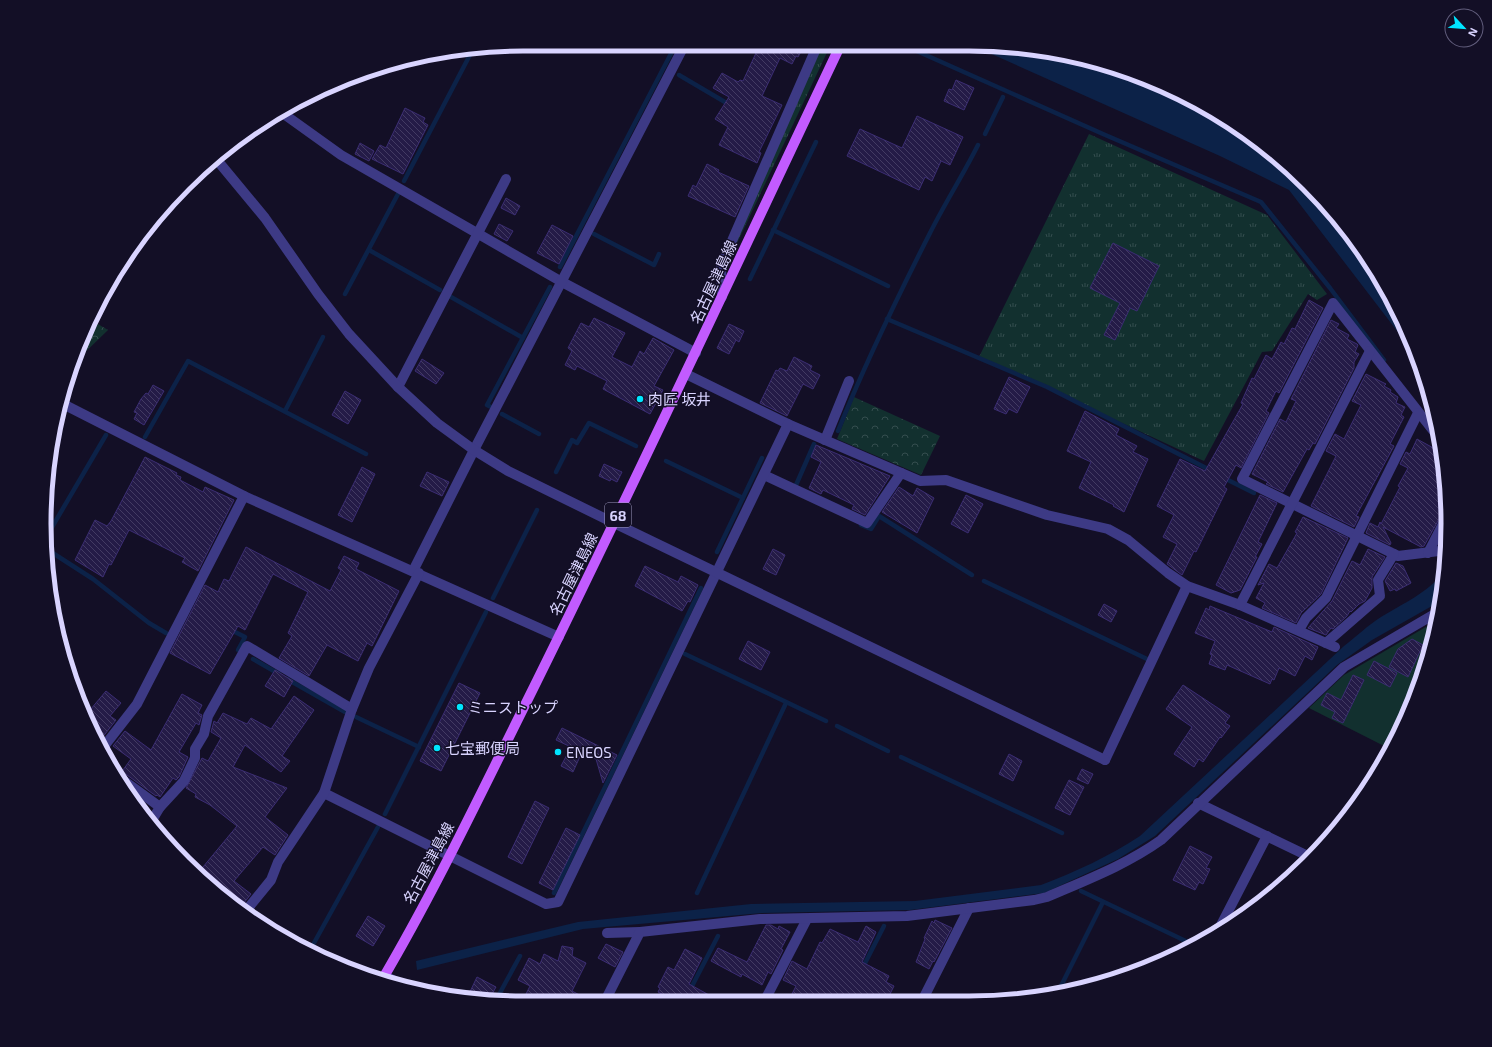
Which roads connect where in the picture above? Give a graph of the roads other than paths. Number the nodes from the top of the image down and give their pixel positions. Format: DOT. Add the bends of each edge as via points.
graph roads {
  1 [pos="681,51"];
  2 [pos="815,51"];
  3 [pos="838,51"];
  4 [pos="285,115"];
  5 [pos="219,162"];
  6 [pos="506,179"];
  7 [pos="478,233"];
  8 [pos="562,282"];
  9 [pos="722,297"];
  10 [pos="1370,351"];
  11 [pos="696,353"];
  12 [pos="686,374"];
  13 [pos="849,381"];
  14 [pos="398,387"];
  15 [pos="66,405"];
  16 [pos="1418,413"];
  17 [pos="788,424"];
  18 [pos="1432,430"];
  19 [pos="825,440"];
  20 [pos="474,450"];
  21 [pos="901,474"];
  22 [pos="764,475"];
  23 [pos="244,496"];
  24 [pos="1292,504"];
  25 [pos="614,523"];
  26 [pos="1441,528"];
  27 [pos="1357,536"];
  28 [pos="1440,551"];
  29 [pos="1428,553"];
  30 [pos="1394,554"];
  31 [pos="416,572"];
  32 [pos="717,572"];
  33 [pos="1187,586"];
  34 [pos="1240,605"];
  35 [pos="1432,615"];
  36 [pos="1299,630"];
  37 [pos="559,637"];
  38 [pos="352,709"];
  39 [pos="106,743"];
  40 [pos="131,786"];
  41 [pos="324,793"];
  42 [pos="1198,803"];
  43 [pos="160,807"];
  44 [pos="154,817"];
  45 [pos="1266,836"];
  46 [pos="1306,855"];
  47 [pos="450,856"];
  48 [pos="249,907"];
  49 [pos="969,908"];
  50 [pos="807,919"];
  51 [pos="1223,921"];
  52 [pos="640,932"];
  53 [pos="607,933"];
  54 [pos="386,975"];
  55 [pos="608,996"];
  56 [pos="767,996"];
  57 [pos="925,996"];
  1 -- 8 [label="street"];
  2 -- 9 [label="street" via="721,266"];
  3 -- 9 [label="main road, 名古屋津島線 / 68"];
  4 -- 7 [label="street" via="341,155"];
  5 -- 14 [label="street" via="265,218 349,334"];
  6 -- 7 [label="street"];
  7 -- 8 [label="street"];
  7 -- 14 [label="street"];
  8 -- 11 [label="street"];
  8 -- 20 [label="street"];
  9 -- 11 [label="main road, 名古屋津島線 / 68"];
  10 -- 16 [label="street"];
  10 -- 24 [label="street"];
  10 -- 24 [label="street" via="1333,304 1242,479"];
  11 -- 12 [label="main road, 名古屋津島線 / 68"];
  12 -- 17 [label="street"];
  12 -- 25 [label="main road, 名古屋津島線 / 68"];
  13 -- 19 [label="street"];
  14 -- 20 [label="street" via="437,423"];
  15 -- 23 [label="street"];
  16 -- 18 [label="street"];
  16 -- 27 [label="street"];
  17 -- 19 [label="street"];
  17 -- 22 [label="street"];
  19 -- 21 [label="street"];
  20 -- 25 [label="street" via="508,471"];
  20 -- 31 [label="street"];
  21 -- 22 [label="street" via="867,523"];
  21 -- 33 [label="street" via="920,481 946,480 1047,515 1108,529 1128,540"];
  22 -- 32 [label="street"];
  23 -- 31 [label="street"];
  23 -- 39 [label="street" via="137,704"];
  24 -- 27 [label="street"];
  24 -- 34 [label="street"];
  25 -- 32 [label="street"];
  25 -- 37 [label="main road, 名古屋津島線 / 68"];
  26 -- 29 [label="street"];
  27 -- 30 [label="street"];
  27 -- 36 [label="street" via="1326,598 1306,618"];
  28 -- 29 [label="street"];
  29 -- 30 [label="street" via="1398,556"];
  30 -- 36 [label="street" via="1378,580 1380,596 1330,645"];
  31 -- 37 [label="street"];
  31 -- 38 [label="street"];
  32 -- 33 [label="street" via="1105,760"];
  32 -- 47 [label="street" via="558,902 546,904"];
  33 -- 34 [label="street"];
  34 -- 36 [label="street"];
  35 -- 42 [label="street" via="1344,667"];
  37 -- 47 [label="main road, 名古屋津島線 / 68"];
  38 -- 41 [label="street"];
  38 -- 43 [label="street" via="247,646 208,716 204,734 195,749 195,758 184,781"];
  40 -- 43 [label="street"];
  41 -- 47 [label="street"];
  41 -- 48 [label="street" via="278,862 271,880"];
  42 -- 45 [label="street"];
  42 -- 49 [label="street" via="1161,840 1120,864 1047,897"];
  43 -- 44 [label="street"];
  45 -- 46 [label="street"];
  45 -- 51 [label="street"];
  47 -- 54 [label="main road, 名古屋津島線 / 68"];
  49 -- 50 [label="street" via="907,916"];
  49 -- 57 [label="street"];
  50 -- 52 [label="street" via="760,919"];
  50 -- 56 [label="street"];
  52 -- 53 [label="street"];
  52 -- 55 [label="street"];
}
